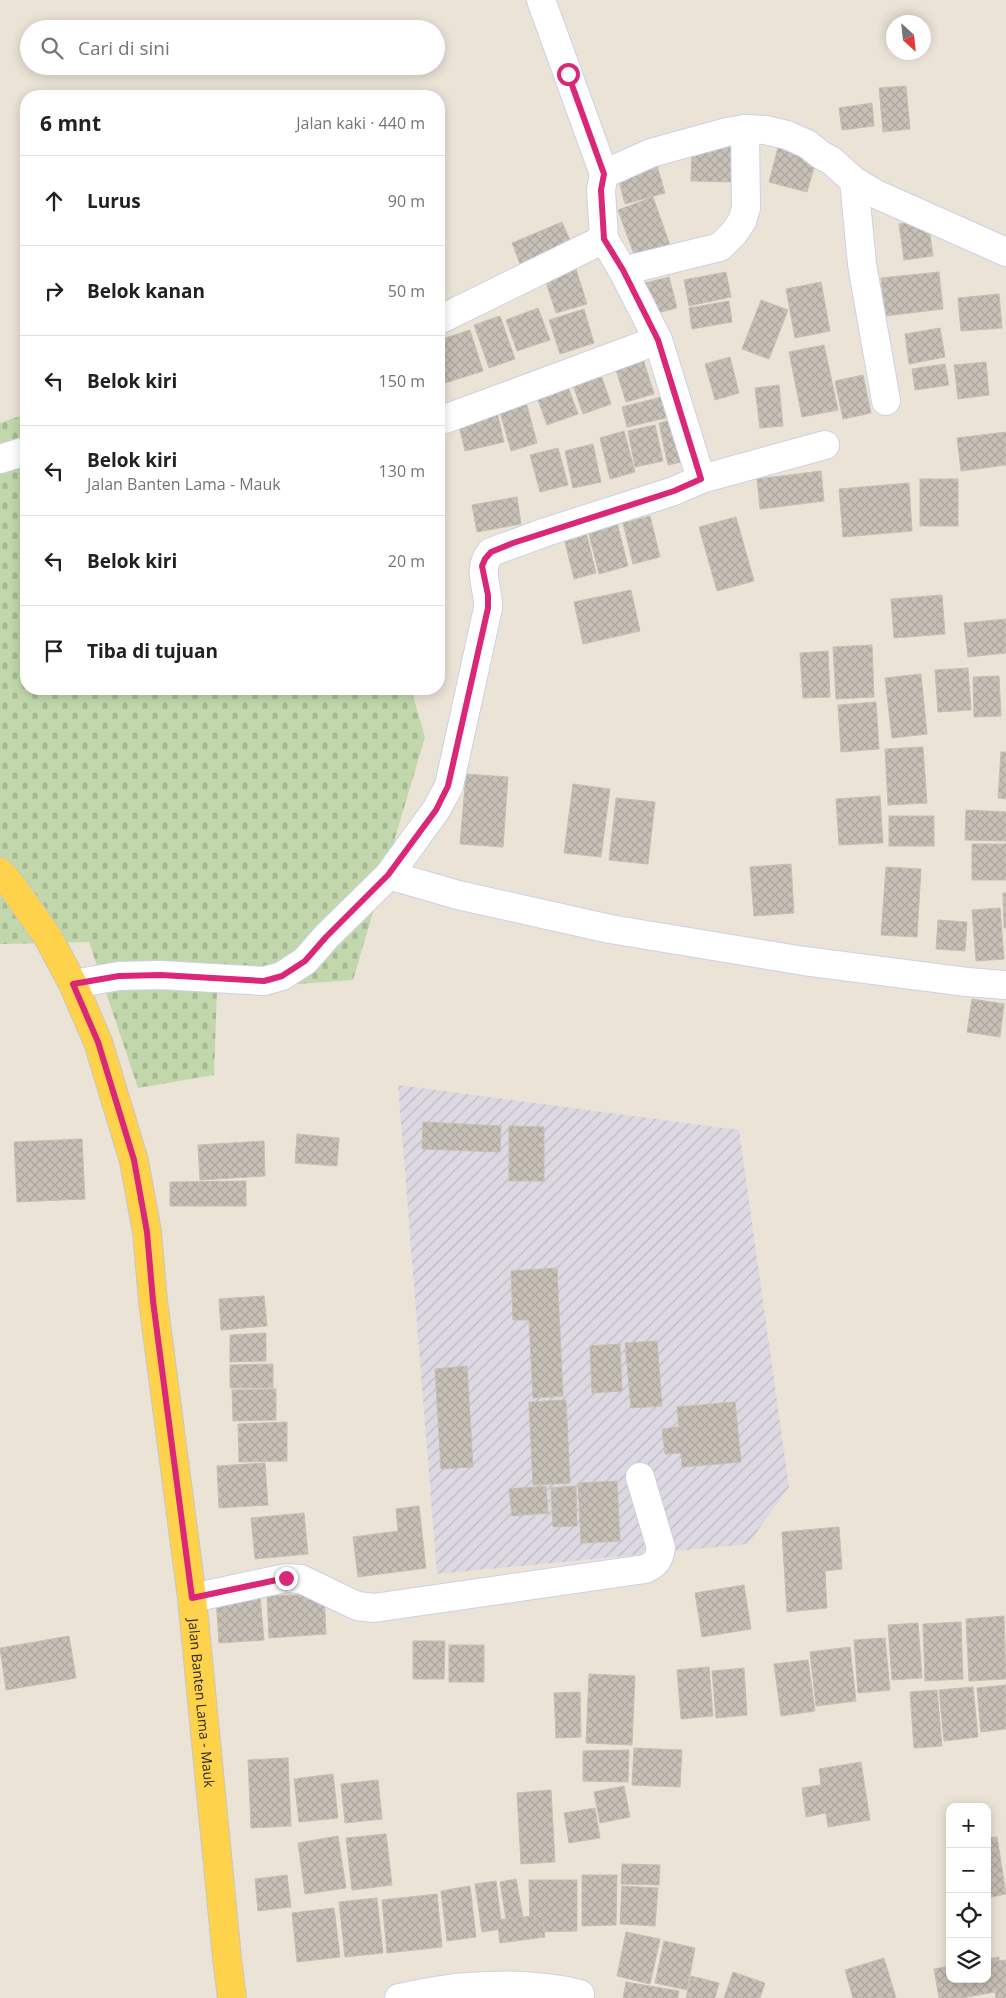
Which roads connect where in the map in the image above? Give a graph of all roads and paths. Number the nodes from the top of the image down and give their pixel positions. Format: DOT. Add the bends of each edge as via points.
graph roads {
  1 [pos="541,0"];
  2 [pos="745,129"];
  3 [pos="604,174"];
  4 [pos="854,181"];
  5 [pos="604,239"];
  6 [pos="1006,252"];
  7 [pos="623,270"];
  8 [pos="445,317"];
  9 [pos="658,340"];
  10 [pos="886,401"];
  11 [pos="445,419"];
  12 [pos="824,445"];
  13 [pos="20,453"];
  14 [pos="0,460"];
  15 [pos="701,479"];
  16 [pos="0,872"];
  17 [pos="388,875"];
  18 [pos="73,984"];
  19 [pos="1006,985"];
  20 [pos="640,1477"];
  21 [pos="192,1598"];
  22 [pos="468,1992"];
  23 [pos="580,1994"];
  24 [pos="232,1998"];
  25 [pos="398,1998"];
  1 -- 3 [label="street"];
  2 -- 3 [label="street" via="651,153"];
  2 -- 4 [label="street" via="787,135 807,144"];
  2 -- 7 [label="street" via="746,208 734,233 720,247"];
  3 -- 5 [label="street" via="601,190"];
  4 -- 6 [label="street"];
  4 -- 10 [label="street" via="863,271"];
  5 -- 7 [label="street"];
  5 -- 8 [label="street"];
  7 -- 9 [label="street"];
  9 -- 11 [label="street"];
  9 -- 15 [label="street"];
  12 -- 15 [label="street"];
  13 -- 14 [label="street"];
  15 -- 17 [label="street" via="674,491 513,543 491,552 485,559 482,566 488,608 448,786 436,810"];
  16 -- 18 [label="main road, Jalan Banten Lama - Mauk" via="48,937"];
  17 -- 18 [label="street" via="305,961 275,979 119,976"];
  17 -- 19 [label="street" via="458,895 610,929 804,960"];
  18 -- 21 [label="main road, Jalan Banten Lama - Mauk" via="98,1042 136,1170 147,1232"];
  20 -- 21 [label="street" via="660,1548 659,1560 645,1569 374,1608 357,1606 301,1579 286,1578"];
  21 -- 24 [label="main road, Jalan Banten Lama - Mauk"];
  22 -- 23 [label="street" via="530,1986"];
  22 -- 25 [label="street"];
}
